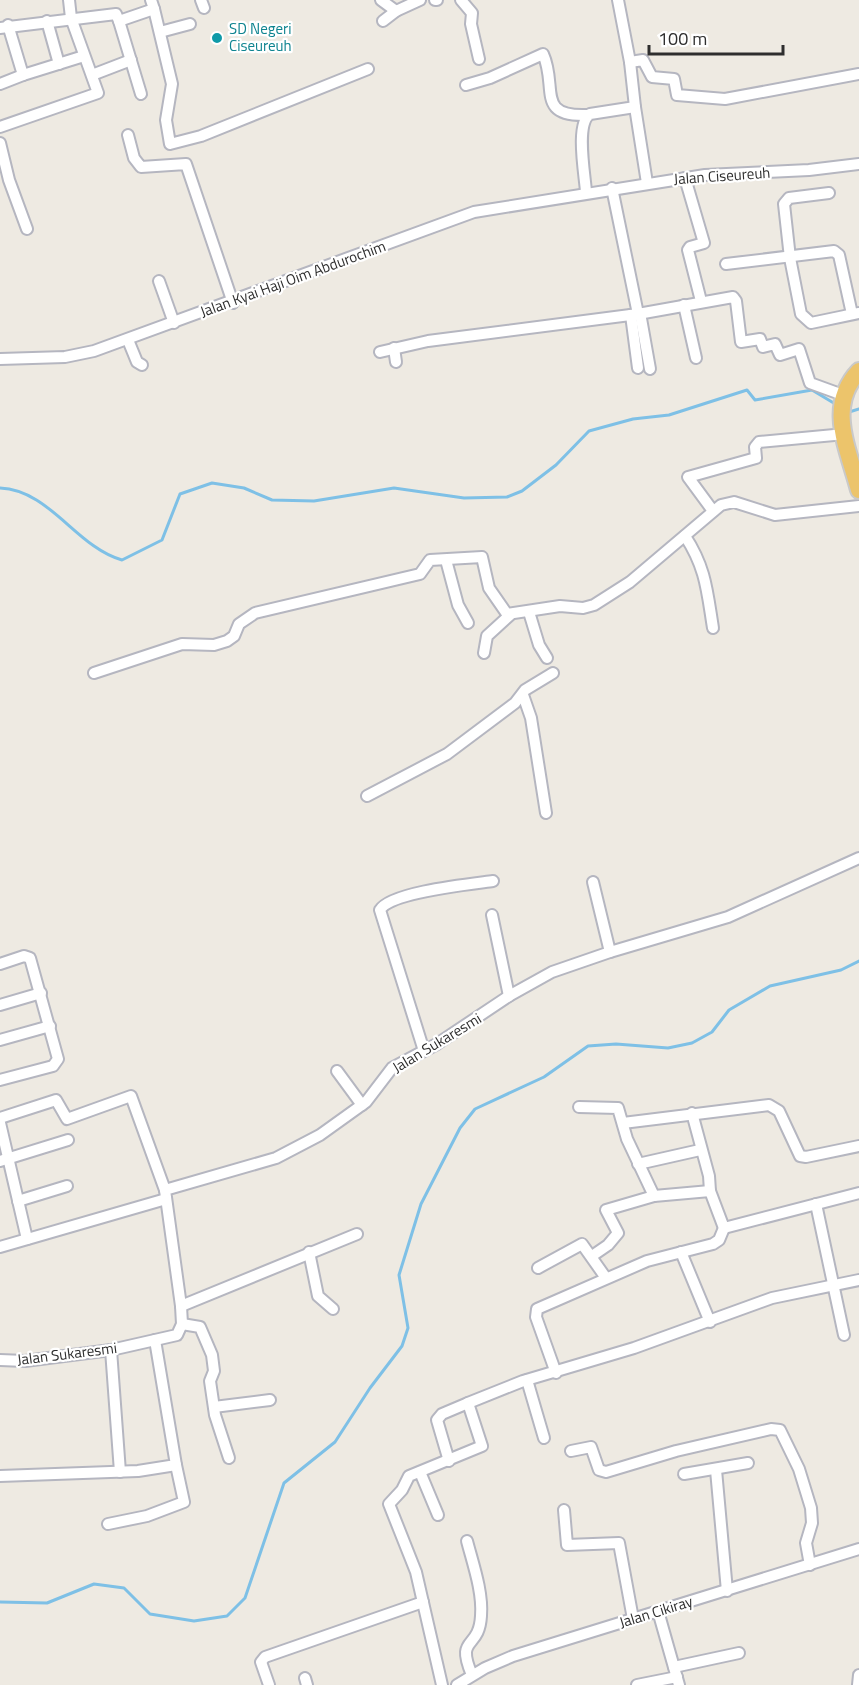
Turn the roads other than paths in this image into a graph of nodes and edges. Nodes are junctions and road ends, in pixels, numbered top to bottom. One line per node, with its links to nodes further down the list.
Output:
1 (69, 0): 8 (street)
2 (381, 0): 7 (street)
3 (420, 0): 7 (street)
4 (461, 0): 16 (street)
5 (618, 0): 18 (street)
6 (153, 5): 10 (street); 14 (street)
7 (396, 10): 11 (street)
8 (71, 18): 9 (street); 10 (street); 15 (street)
9 (47, 21): 13 (street); 19 (street)
10 (119, 21): 17 (street)
11 (382, 21)
12 (190, 24): 14 (street)
13 (4, 27): 22 (street)
14 (160, 32): 20 (street)
15 (84, 56): 19 (street); 23 (street)
16 (479, 58)
17 (130, 60): 23 (street); 26 (street)
18 (630, 62): 21 (street); 27 (street)
19 (59, 64): 22 (street)
20 (368, 69)
21 (859, 74)
22 (23, 75): 24 (street)
23 (92, 75): 29 (street)
24 (0, 84)
25 (466, 85): 28 (street)
26 (141, 94)
27 (635, 107): 28 (street); 35 (street)
28 (585, 119): 37 (street)
29 (0, 127)
30 (128, 135): 44 (street)
31 (0, 143): 34 (street)
32 (859, 164): 33 (street, Jalan Ciseureuh)
33 (685, 178): 35 (street, Jalan Ciseureuh); 43 (street)
34 (5, 182): 39 (street)
35 (647, 183): 36 (street, Jalan Ciseureuh)
36 (612, 188): 37 (street, Jalan Ciseureuh); 47 (street)
37 (586, 192): 44 (street, Jalan Kyai Haji Oim Abdurochim)
38 (829, 193): 40 (street)
39 (27, 229)
40 (790, 258): 41 (street); 46 (street); 46 (street)
41 (726, 264)
42 (159, 281): 48 (street)
43 (701, 301): 45 (street); 59 (street)
44 (233, 303): 48 (street, Jalan Kyai Haji Oim Abdurochim)
45 (684, 305): 47 (street); 52 (street)
46 (855, 313)
47 (636, 314): 50 (street); 56 (street); 57 (street)
48 (174, 323): 49 (street, Jalan Kyai Haji Oim Abdurochim)
49 (128, 340): 53 (street, Jalan Kyai Haji Oim Abdurochim); 55 (street)
50 (394, 348): 51 (street); 54 (street)
51 (380, 352)
52 (696, 358)
53 (0, 359)
54 (396, 362)
55 (142, 364)
56 (638, 368)
57 (650, 369)
58 (859, 371): 59 (highway)
59 (842, 413): 60 (highway); 62 (street)
60 (859, 488)
61 (859, 507): 62 (street)
62 (713, 511): 63 (street)
63 (685, 536): 65 (street); 68 (street)
64 (446, 560): 66 (street); 67 (street); 71 (street)
65 (529, 612): 66 (street); 70 (street)
66 (510, 615): 69 (street)
67 (468, 623)
68 (713, 628)
69 (484, 652)
70 (547, 658)
71 (94, 673)
72 (553, 673): 73 (street)
73 (523, 695): 74 (street); 75 (street)
74 (367, 796)
75 (546, 813)
76 (859, 858): 80 (street, Jalan Sukaresmi)
77 (493, 881): 87 (street)
78 (593, 882): 80 (street)
79 (492, 915): 83 (street)
80 (610, 952): 83 (street, Jalan Sukaresmi)
81 (0, 964): 82 (street)
82 (41, 993): 84 (street); 85 (street)
83 (509, 996): 87 (street, Jalan Sukaresmi)
84 (0, 1005)
85 (50, 1026): 86 (street); 89 (street)
86 (0, 1040)
87 (424, 1051): 90 (street, Jalan Sukaresmi)
88 (337, 1071): 90 (street)
89 (0, 1080)
90 (362, 1105): 104 (street, Jalan Sukaresmi)
91 (579, 1107): 95 (street)
92 (692, 1113): 95 (street); 97 (street); 98 (street)
93 (0, 1118): 104 (street)
94 (0, 1123): 99 (street)
95 (623, 1123): 100 (street)
96 (68, 1140): 99 (street)
97 (859, 1146)
98 (700, 1150): 100 (street); 102 (street)
99 (4, 1160): 106 (street)
100 (638, 1164): 105 (street)
101 (67, 1186): 106 (street)
102 (710, 1191): 105 (street); 108 (street)
103 (859, 1193): 107 (street)
104 (165, 1194): 110 (street, Jalan Sukaresmi); 119 (street)
105 (654, 1196): 114 (street)
106 (18, 1201): 110 (street)
107 (816, 1204): 108 (street); 118 (street)
108 (724, 1228): 113 (street)
109 (357, 1234): 112 (street)
110 (27, 1239): 111 (street, Jalan Sukaresmi)
111 (0, 1247)
112 (309, 1252): 119 (street); 120 (street)
113 (681, 1252): 116 (street); 121 (street)
114 (592, 1256): 115 (street); 116 (street)
115 (538, 1269)
116 (606, 1278): 127 (street)
117 (859, 1280): 118 (street)
118 (832, 1286): 121 (street); 123 (street)
119 (181, 1306): 122 (street)
120 (333, 1309)
121 (710, 1322): 127 (street)
122 (182, 1323): 124 (street, Jalan Sukaresmi); 131 (street)
123 (844, 1335)
124 (155, 1340): 125 (street, Jalan Sukaresmi); 137 (street)
125 (111, 1350): 126 (street, Jalan Sukaresmi); 139 (street)
126 (0, 1360)
127 (556, 1373): 128 (street)
128 (528, 1380): 130 (street); 132 (street)
129 (270, 1400): 131 (street)
130 (468, 1403): 135 (street); 135 (street)
131 (214, 1407): 134 (street)
132 (544, 1438)
133 (571, 1451): 148 (street)
134 (229, 1458)
135 (450, 1461): 140 (street)
136 (748, 1463): 138 (street)
137 (176, 1465): 139 (street); 145 (street)
138 (716, 1470): 141 (street); 149 (street)
139 (120, 1472): 142 (street)
140 (420, 1472): 144 (street); 150 (street)
141 (684, 1474)
142 (0, 1476)
143 (564, 1510): 152 (street)
144 (438, 1515)
145 (108, 1524)
146 (467, 1541): 154 (street)
147 (859, 1549): 148 (street, Jalan Cikiray)
148 (810, 1565): 149 (street, Jalan Cikiray)
149 (727, 1591): 151 (street, Jalan Cikiray)
150 (423, 1602): 157 (street); 158 (street)
151 (658, 1611): 152 (street, Jalan Cikiray); 156 (street)
152 (633, 1619): 154 (street, Jalan Cikiray)
153 (739, 1653): 156 (street)
154 (472, 1675): 159 (street, Jalan Cikiray)
155 (859, 1675): 161 (street)
156 (677, 1676): 160 (street)
157 (269, 1685)
158 (442, 1685)
159 (457, 1685)
160 (637, 1685)
161 (858, 1685)

